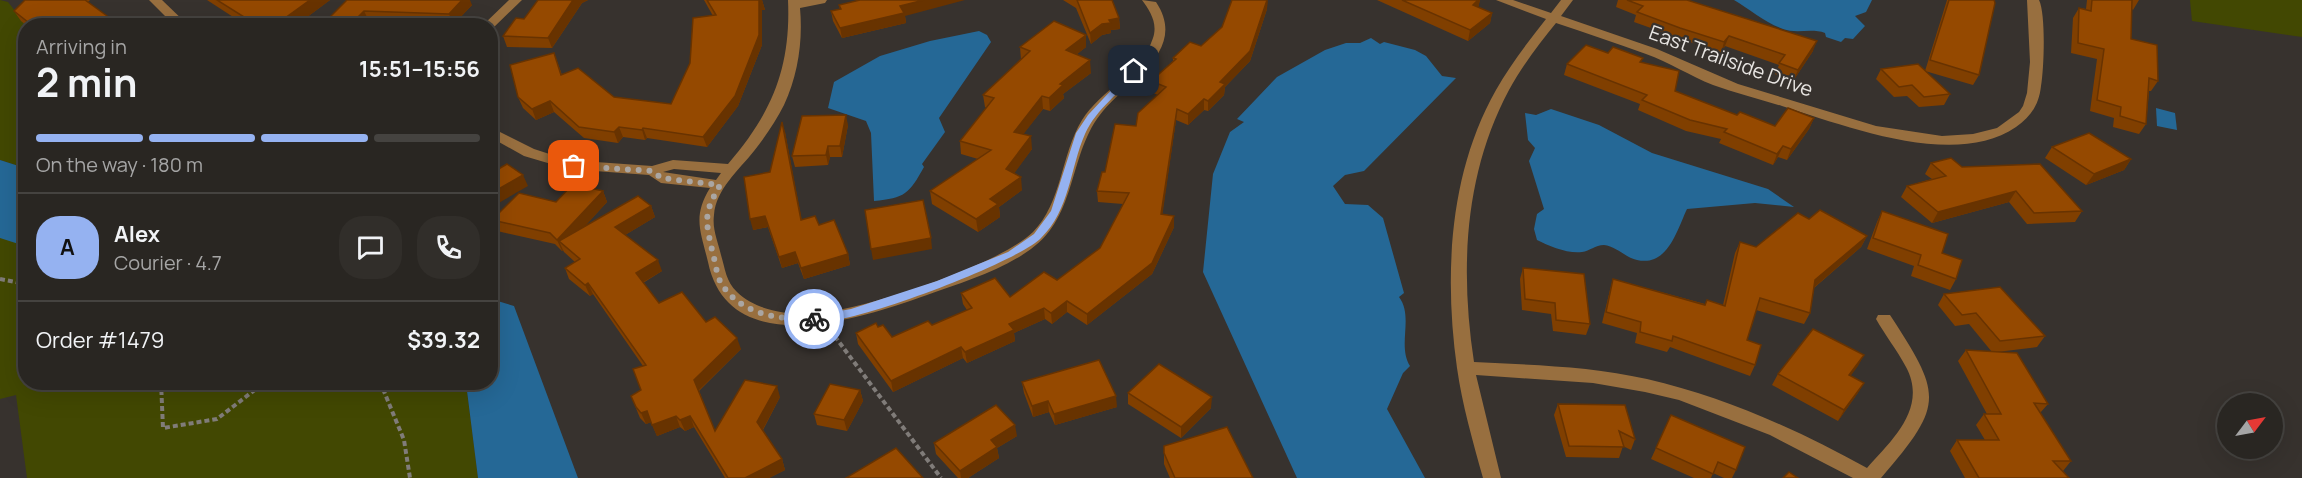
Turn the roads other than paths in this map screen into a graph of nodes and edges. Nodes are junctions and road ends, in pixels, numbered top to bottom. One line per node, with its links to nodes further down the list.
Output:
1 (155, 0): 9 (street)
2 (516, 0): 10 (street)
3 (821, 0): 8 (street)
4 (1148, 0): 15 (street)
5 (1502, 0): 11 (street, East Trailside Drive)
6 (1567, 0): 11 (street)
7 (2033, 0): 11 (street, East Trailside Drive)
8 (795, 2): 13 (street)
9 (174, 18)
10 (497, 18)
11 (1553, 18): 17 (street)
12 (498, 136): 14 (street)
13 (733, 169): 14 (street); 15 (street)
14 (653, 171): 15 (street)
15 (720, 185)
16 (1884, 319): 19 (street)
17 (1465, 368): 18 (street); 19 (street)
18 (1492, 478)
19 (1869, 478)

